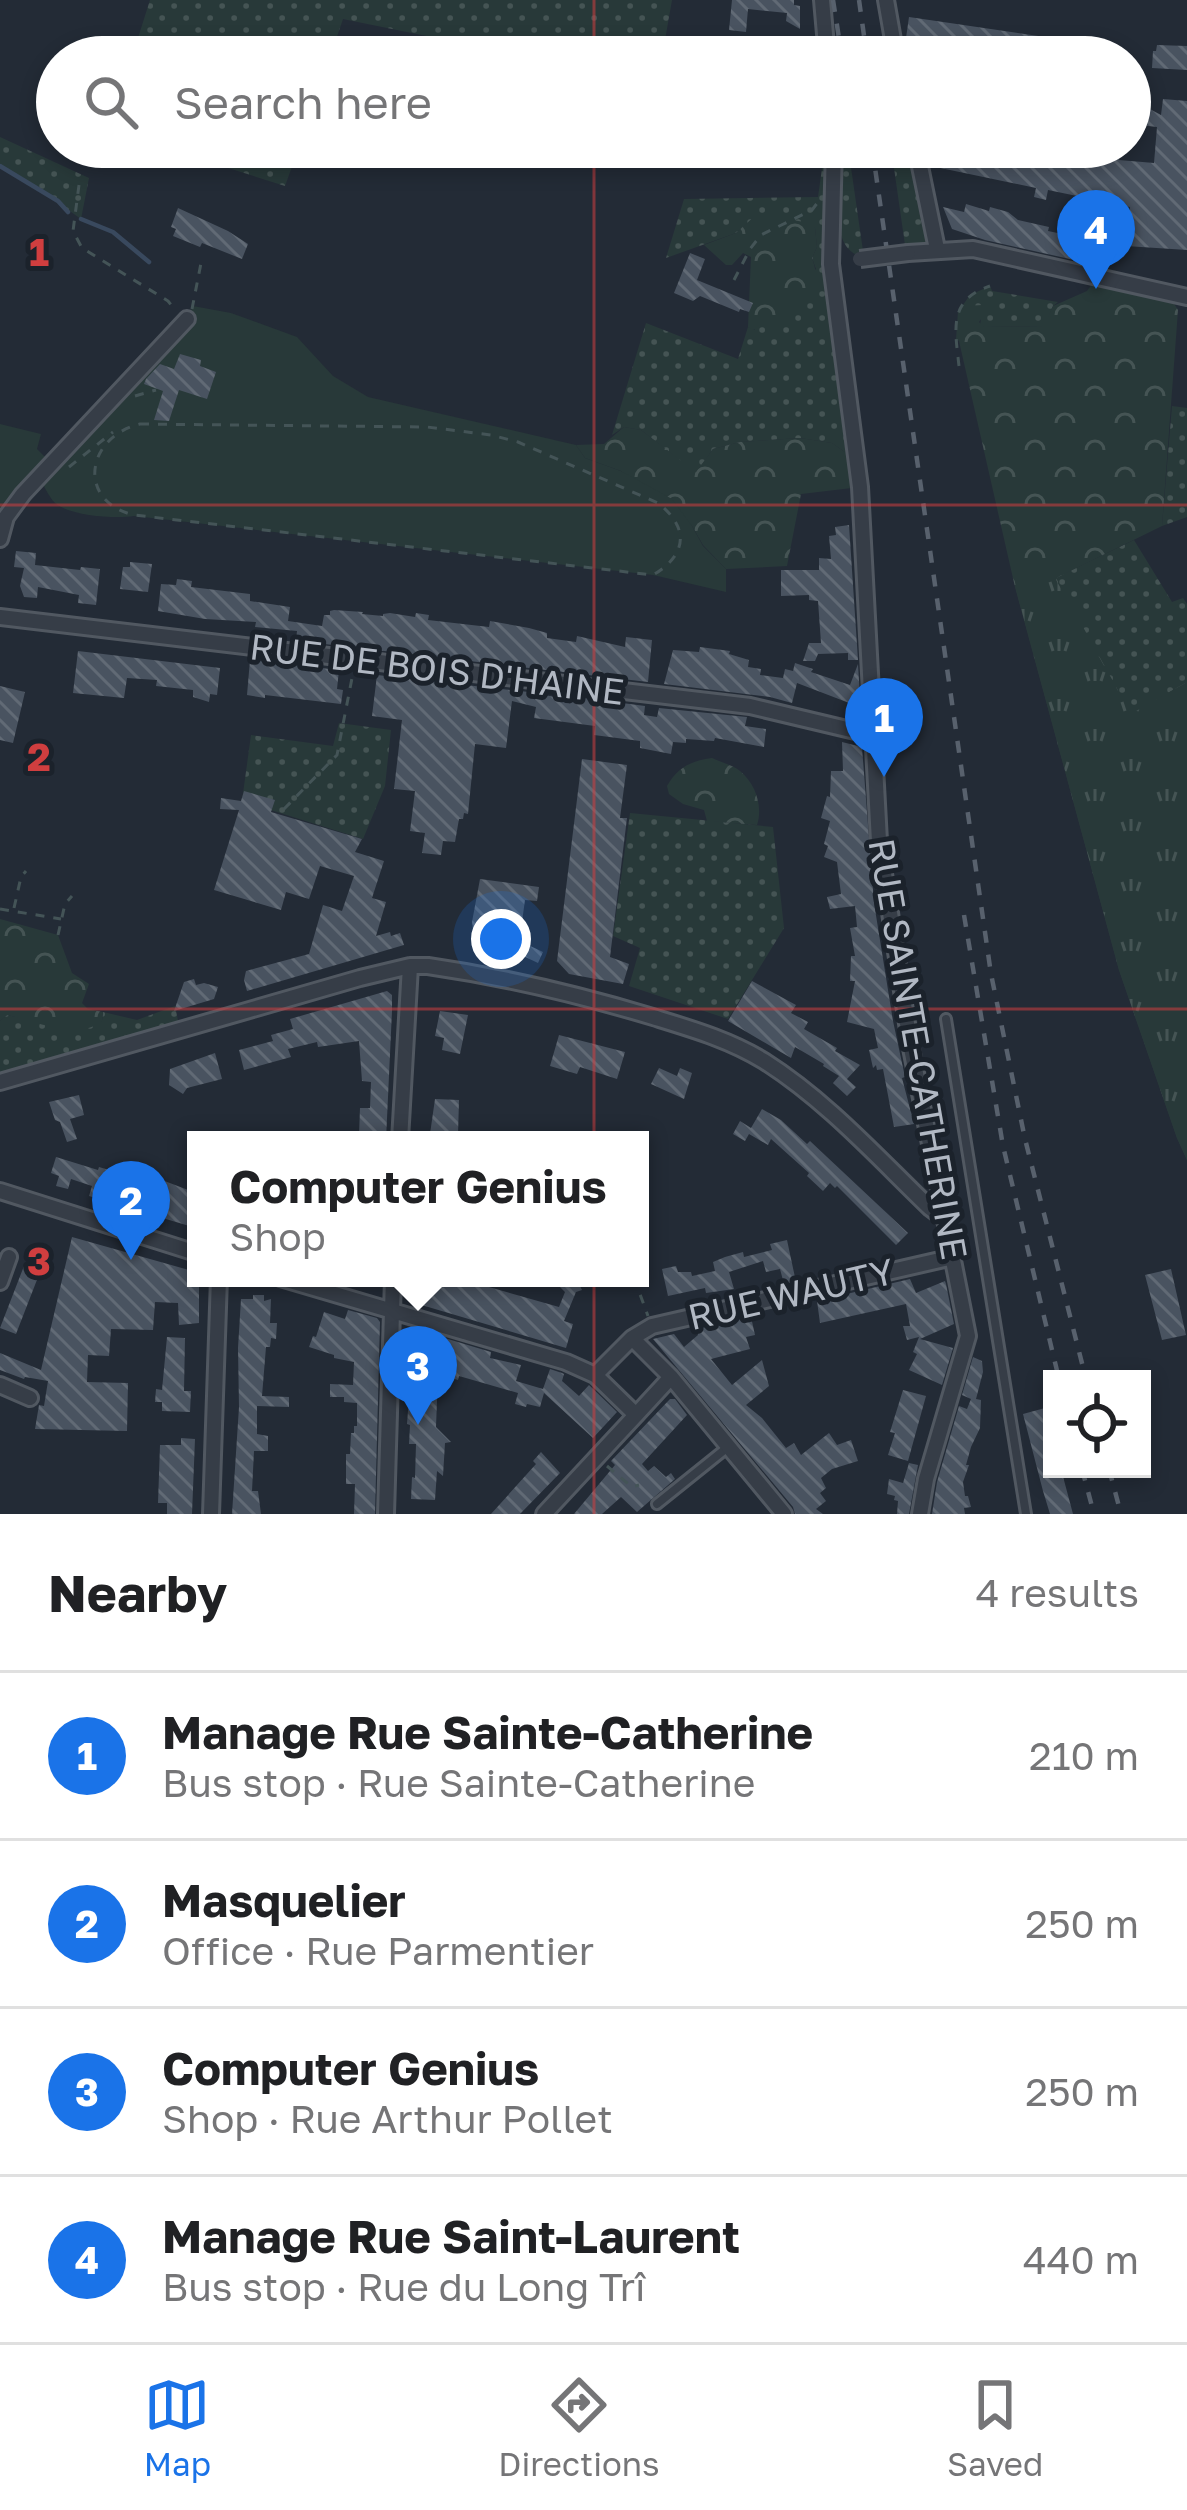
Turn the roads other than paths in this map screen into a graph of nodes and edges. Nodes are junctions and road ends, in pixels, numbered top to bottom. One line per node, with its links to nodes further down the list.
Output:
1 (822, 0): 3 (street)
2 (886, 0): 4 (street)
3 (825, 36)
4 (892, 36)
5 (833, 168): 8 (street, RUE SAINTE-CATHERINE)
6 (920, 168): 7 (street)
7 (937, 249): 8 (street, bridge); 9 (street)
8 (831, 264): 13 (street, RUE SAINTE-CATHERINE)
9 (1187, 297)
10 (187, 319): 11 (street)
11 (0, 539)
12 (0, 617): 13 (street, RUE DE BOIS D'HAINE)
13 (872, 735): 19 (street, RUE SAINTE-CATHERINE)
14 (410, 966): 16 (street); 17 (street); 19 (street)
15 (946, 1019): 41 (lane)
16 (0, 1082)
17 (401, 1131)
18 (0, 1191): 20 (street)
19 (946, 1220): 22 (street, RUE SAINTE-CATHERINE)
20 (187, 1250)
21 (9, 1257): 23 (street)
22 (953, 1257): 28 (street, RUE WAUTY); 40 (street, RUE SAINTE-CATHERINE)
23 (0, 1282)
24 (219, 1287): 36 (street)
25 (311, 1287): 27 (street)
26 (392, 1287): 27 (street)
27 (391, 1310): 29 (street); 37 (street)
28 (632, 1338): 29 (street, RUE WAUTY); 30 (street)
29 (595, 1375): 33 (street)
30 (670, 1377): 33 (street); 34 (street)
31 (0, 1385): 32 (street)
32 (30, 1397)
33 (636, 1414): 38 (street)
34 (729, 1446): 35 (lane); 39 (street)
35 (657, 1504)
36 (211, 1514)
37 (386, 1514)
38 (544, 1514)
39 (784, 1514)
40 (920, 1514)
41 (1026, 1514)

